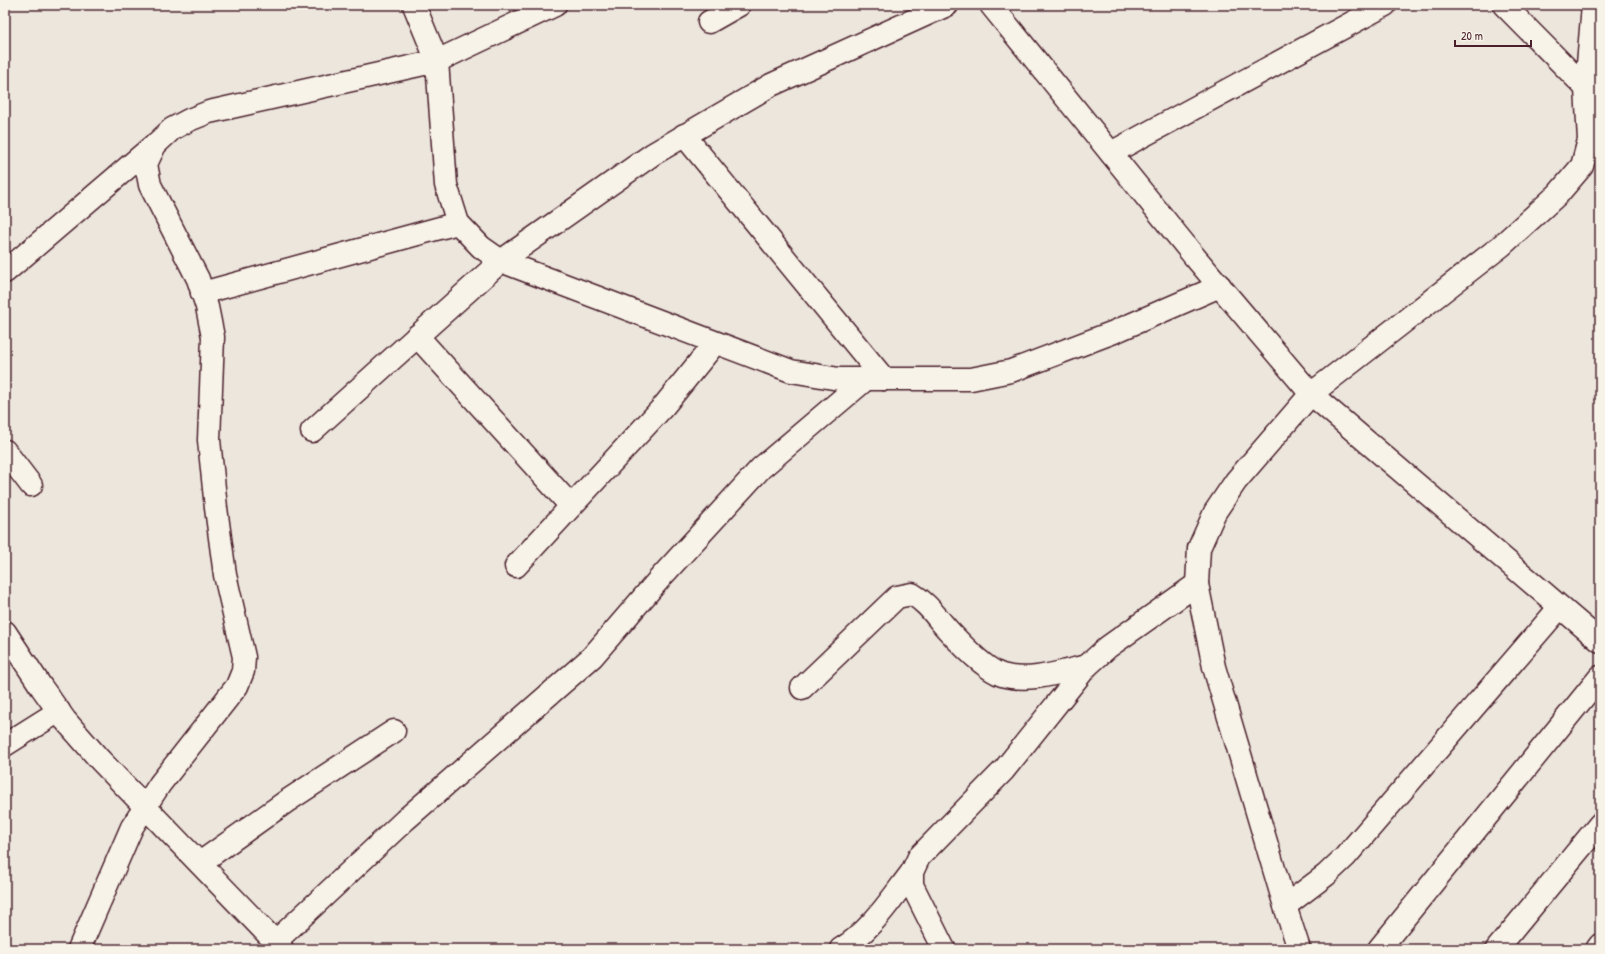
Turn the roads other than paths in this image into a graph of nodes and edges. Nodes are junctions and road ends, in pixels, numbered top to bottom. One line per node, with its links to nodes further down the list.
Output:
1 (414, 5): 10 (street)
2 (555, 5): 10 (street)
3 (739, 5): 9 (street)
4 (947, 5): 12 (street)
5 (991, 5): 14 (street)
6 (1385, 5): 14 (street)
7 (1504, 5): 11 (street)
8 (1595, 8): 11 (street)
9 (709, 22)
10 (437, 61): 13 (street); 15 (street)
11 (1593, 88): 23 (street)
12 (684, 135): 16 (street); 22 (street)
13 (155, 144): 17 (street); 19 (street)
14 (1111, 153): 18 (street)
15 (458, 223): 16 (street); 19 (street)
16 (502, 261): 20 (street); 21 (street)
17 (5, 272)
18 (1220, 286): 22 (street); 23 (street)
19 (202, 293): 39 (street)
20 (417, 336): 24 (street); 27 (street)
21 (716, 343): 22 (street); 27 (street)
22 (875, 380): 44 (street)
23 (1311, 394): 29 (street); 30 (street)
24 (312, 431)
25 (5, 452): 26 (street)
26 (31, 485)
27 (571, 506): 28 (street)
28 (516, 566)
29 (1198, 584): 33 (street); 43 (street)
30 (1560, 607): 32 (street); 43 (street)
31 (5, 632): 36 (street)
32 (1600, 642)
33 (1087, 666): 35 (street); 42 (street)
34 (1600, 677): 50 (street)
35 (802, 688)
36 (59, 711): 38 (street); 39 (street)
37 (394, 731): 41 (street)
38 (5, 745)
39 (146, 806): 41 (street); 46 (street)
40 (1600, 824): 51 (street)
41 (200, 863): 44 (street)
42 (912, 872): 47 (street); 48 (street)
43 (1285, 906): 49 (street)
44 (279, 945)
45 (1600, 945): 52 (street)
46 (79, 949)
47 (841, 949)
48 (944, 949)
49 (1299, 949)
50 (1379, 949)
51 (1497, 949)
52 (1597, 949)

